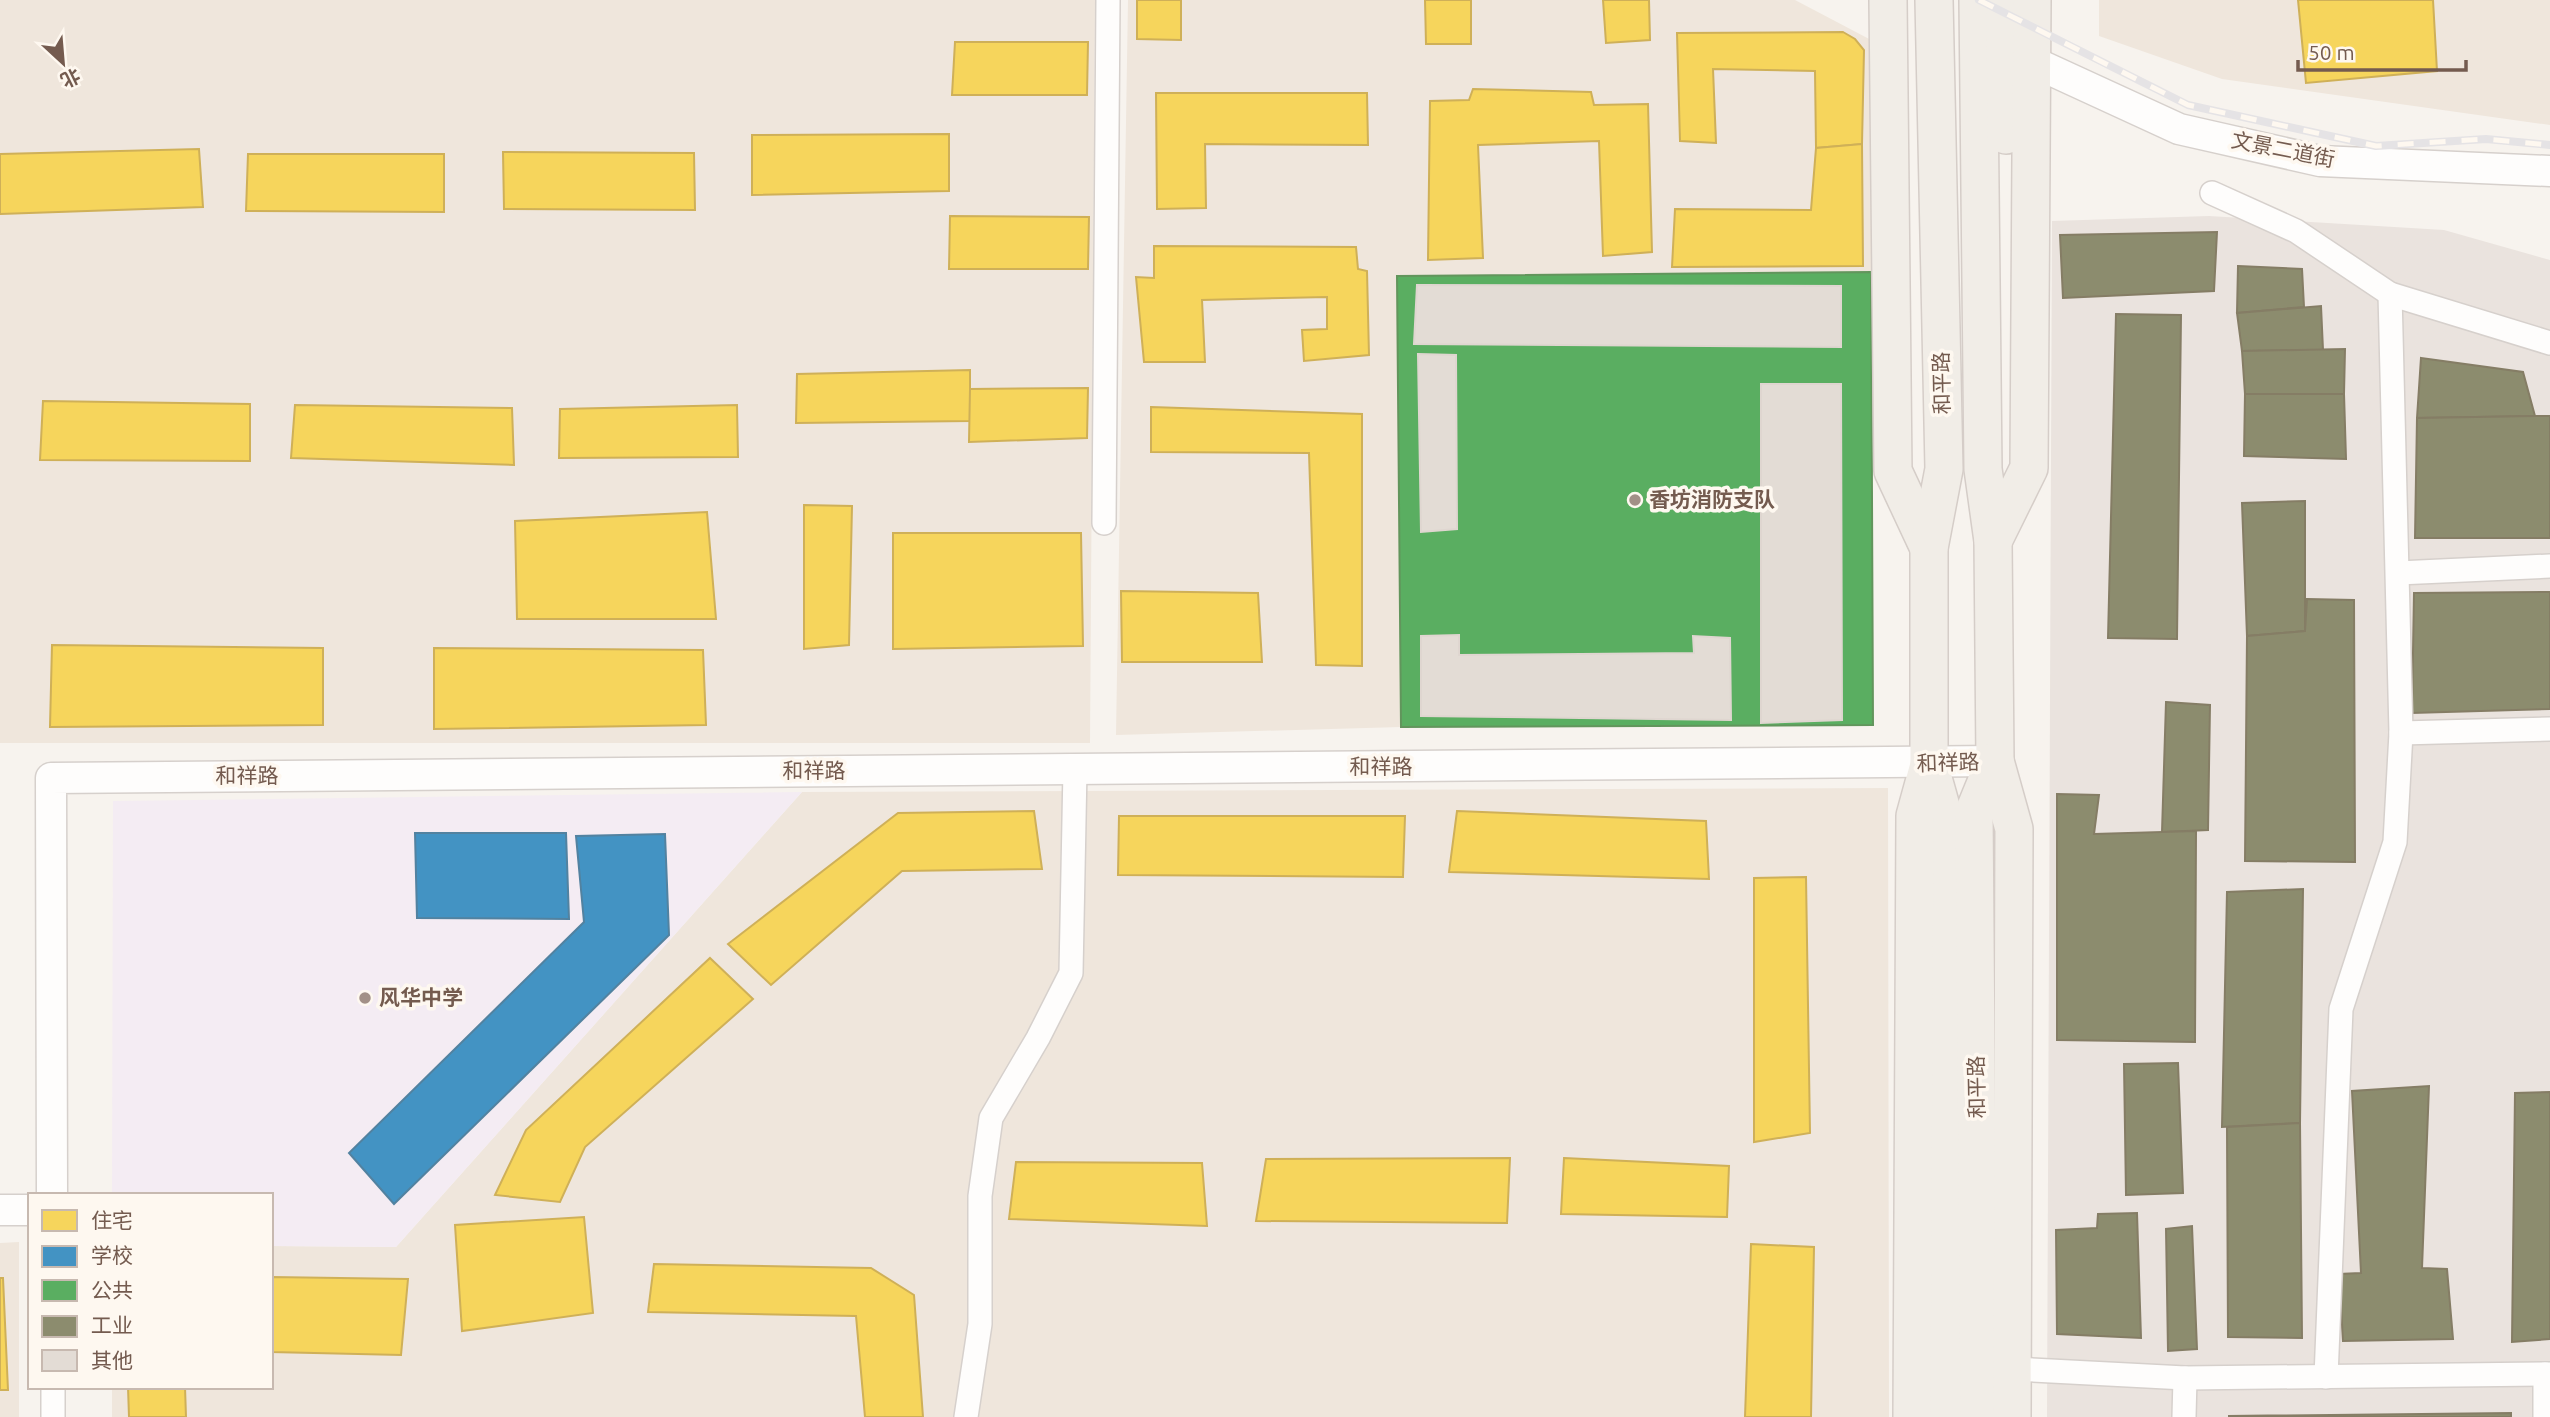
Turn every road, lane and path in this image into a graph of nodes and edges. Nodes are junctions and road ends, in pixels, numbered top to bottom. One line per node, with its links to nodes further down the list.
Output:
1 (1108, 0): 13 (street)
2 (1888, 0): 15 (main road)
3 (1914, 0): 15 (main road)
4 (1934, 0): 15 (main road, 和平路)
5 (1978, 0): 14 (main road, 和平路)
6 (2005, 0): 14 (main road)
7 (2032, 0): 8 (main road)
8 (2031, 61): 9 (street, 文景二道街); 14 (main road)
9 (2550, 171)
10 (2212, 193): 11 (street)
11 (2390, 295): 12 (street); 17 (street)
12 (2550, 343)
13 (1104, 523)
14 (1993, 541): 20 (main road, 和平路)
15 (1928, 548): 21 (main road, 和平路)
16 (2550, 566): 17 (street)
17 (2398, 573): 19 (street)
18 (2550, 729): 19 (street)
19 (2401, 733): 28 (street)
20 (1995, 761): 21 (street, 和祥路); 26 (main road, 和平路); 35 (main road, 和平路)
21 (1929, 764): 22 (street, 和祥路); 33 (main road, 和平路); 34 (main road, 和平路)
22 (1075, 769): 23 (street, 和祥路); 32 (street)
23 (52, 1193)
24 (0, 1210): 25 (street)
25 (28, 1210)
26 (2013, 1369): 29 (street); 36 (main road, 和平路)
27 (2547, 1374): 28 (street); 38 (street)
28 (2326, 1377): 29 (street)
29 (2185, 1378): 37 (street)
30 (53, 1389): 31 (street)
31 (53, 1417)
32 (966, 1417)
33 (1912, 1417)
34 (1943, 1417)
35 (1979, 1417)
36 (2012, 1417)
37 (2184, 1417)
38 (2545, 1417)

